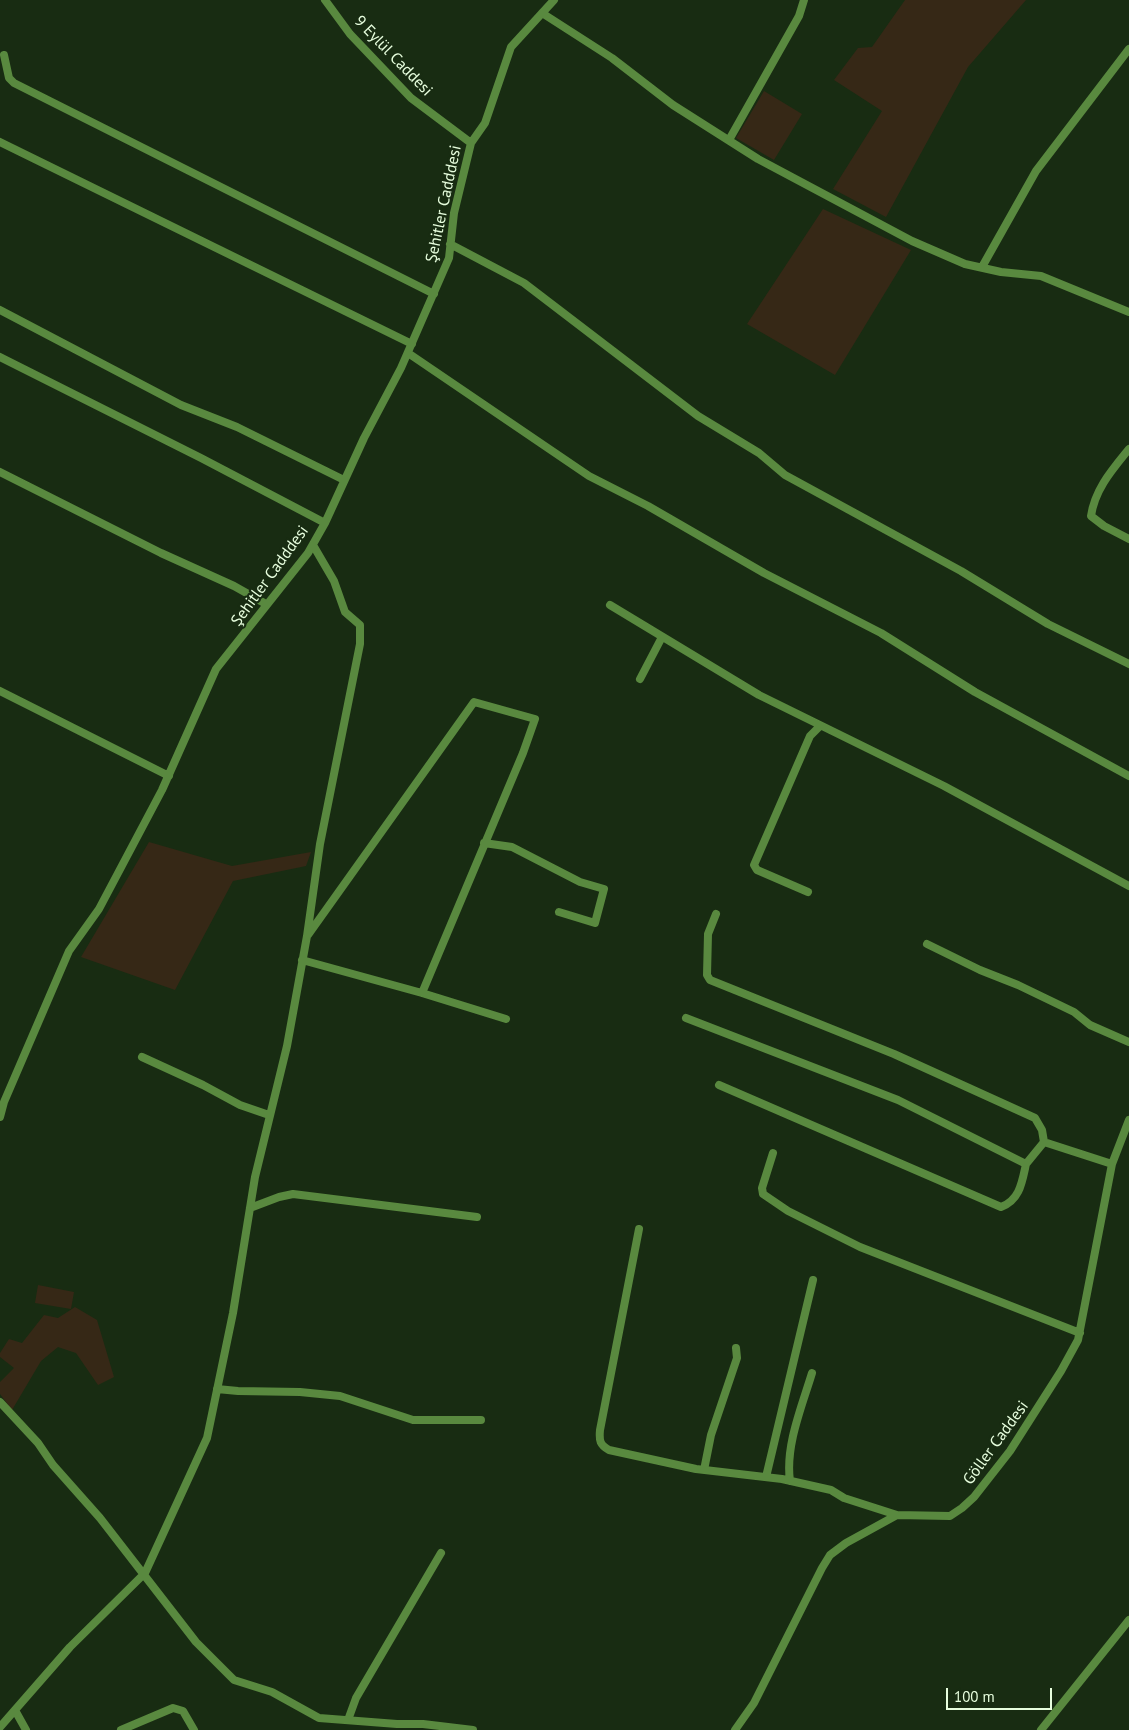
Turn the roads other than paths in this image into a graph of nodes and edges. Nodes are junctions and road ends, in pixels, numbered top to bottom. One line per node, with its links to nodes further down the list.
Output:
1 (325, 0): 9 (street, 9 Eylül Caddesi)
2 (554, 0): 4 (street, Şehitler Cadddesi)
3 (804, 0): 7 (street)
4 (542, 13): 7 (street); 9 (street, Şehitler Cadddesi)
5 (1129, 49): 11 (street)
6 (4, 55): 12 (street)
7 (729, 140): 11 (street)
8 (0, 142): 15 (street)
9 (471, 143): 10 (street, Şehitler Cadddesi)
10 (450, 244): 12 (street, Şehitler Cadddesi); 27 (street)
11 (982, 267): 14 (street)
12 (434, 294): 15 (street, Şehitler Cadddesi)
13 (0, 310): 20 (street)
14 (1129, 312)
15 (412, 344): 16 (street, Şehitler Cadddesi)
16 (408, 353): 20 (street, Şehitler Cadddesi); 32 (street)
17 (0, 357): 21 (street)
18 (1129, 449): 22 (street)
19 (0, 472): 24 (street)
20 (344, 480): 21 (street, Şehitler Cadddesi)
21 (325, 522): 23 (street, Şehitler Cadddesi)
22 (1129, 539)
23 (313, 545): 24 (street, Şehitler Cadddesi); 38 (street)
24 (266, 604): 31 (street, Şehitler Cadddesi)
25 (610, 606): 26 (street)
26 (662, 637): 28 (street); 30 (street)
27 (1129, 664)
28 (640, 679)
29 (0, 691): 31 (street)
30 (820, 726): 34 (street); 35 (street)
31 (169, 776): 48 (street, Şehitler Cadddesi)
32 (1129, 776)
33 (484, 844): 36 (street); 38 (street); 41 (street)
34 (1129, 886)
35 (808, 892)
36 (559, 912)
37 (716, 914): 50 (street)
38 (307, 936): 40 (street)
39 (926, 944): 44 (street)
40 (302, 960): 41 (street); 47 (street)
41 (422, 992): 43 (street)
42 (686, 1018): 52 (street)
43 (506, 1019)
44 (1129, 1042)
45 (142, 1057): 47 (street)
46 (719, 1085): 52 (street)
47 (268, 1115): 54 (street)
48 (0, 1117)
49 (1129, 1120): 53 (street, Göller Caddesi)
50 (1044, 1142): 52 (street); 53 (street)
51 (773, 1153): 58 (street)
52 (1026, 1164)
53 (1112, 1164): 58 (street, Göller Caddesi)
54 (250, 1208): 55 (street); 61 (street)
55 (477, 1217)
56 (639, 1229): 64 (street)
57 (812, 1280): 65 (street)
58 (1080, 1333): 67 (street, Göller Caddesi)
59 (736, 1348): 64 (street)
60 (812, 1373): 66 (street)
61 (217, 1388): 63 (street); 69 (street)
62 (0, 1402): 69 (street)
63 (481, 1420)
64 (704, 1470): 65 (street)
65 (766, 1477): 66 (street)
66 (790, 1481): 67 (street)
67 (896, 1515): 78 (street)
68 (442, 1553): 72 (street)
69 (145, 1573): 71 (street); 72 (street)
70 (1129, 1620): 79 (street)
71 (16, 1712): 73 (street); 74 (street)
72 (348, 1720): 77 (street)
73 (0, 1727)
74 (26, 1730)
75 (121, 1730): 76 (street)
76 (194, 1730)
77 (473, 1730)
78 (735, 1730)
79 (1041, 1730)

